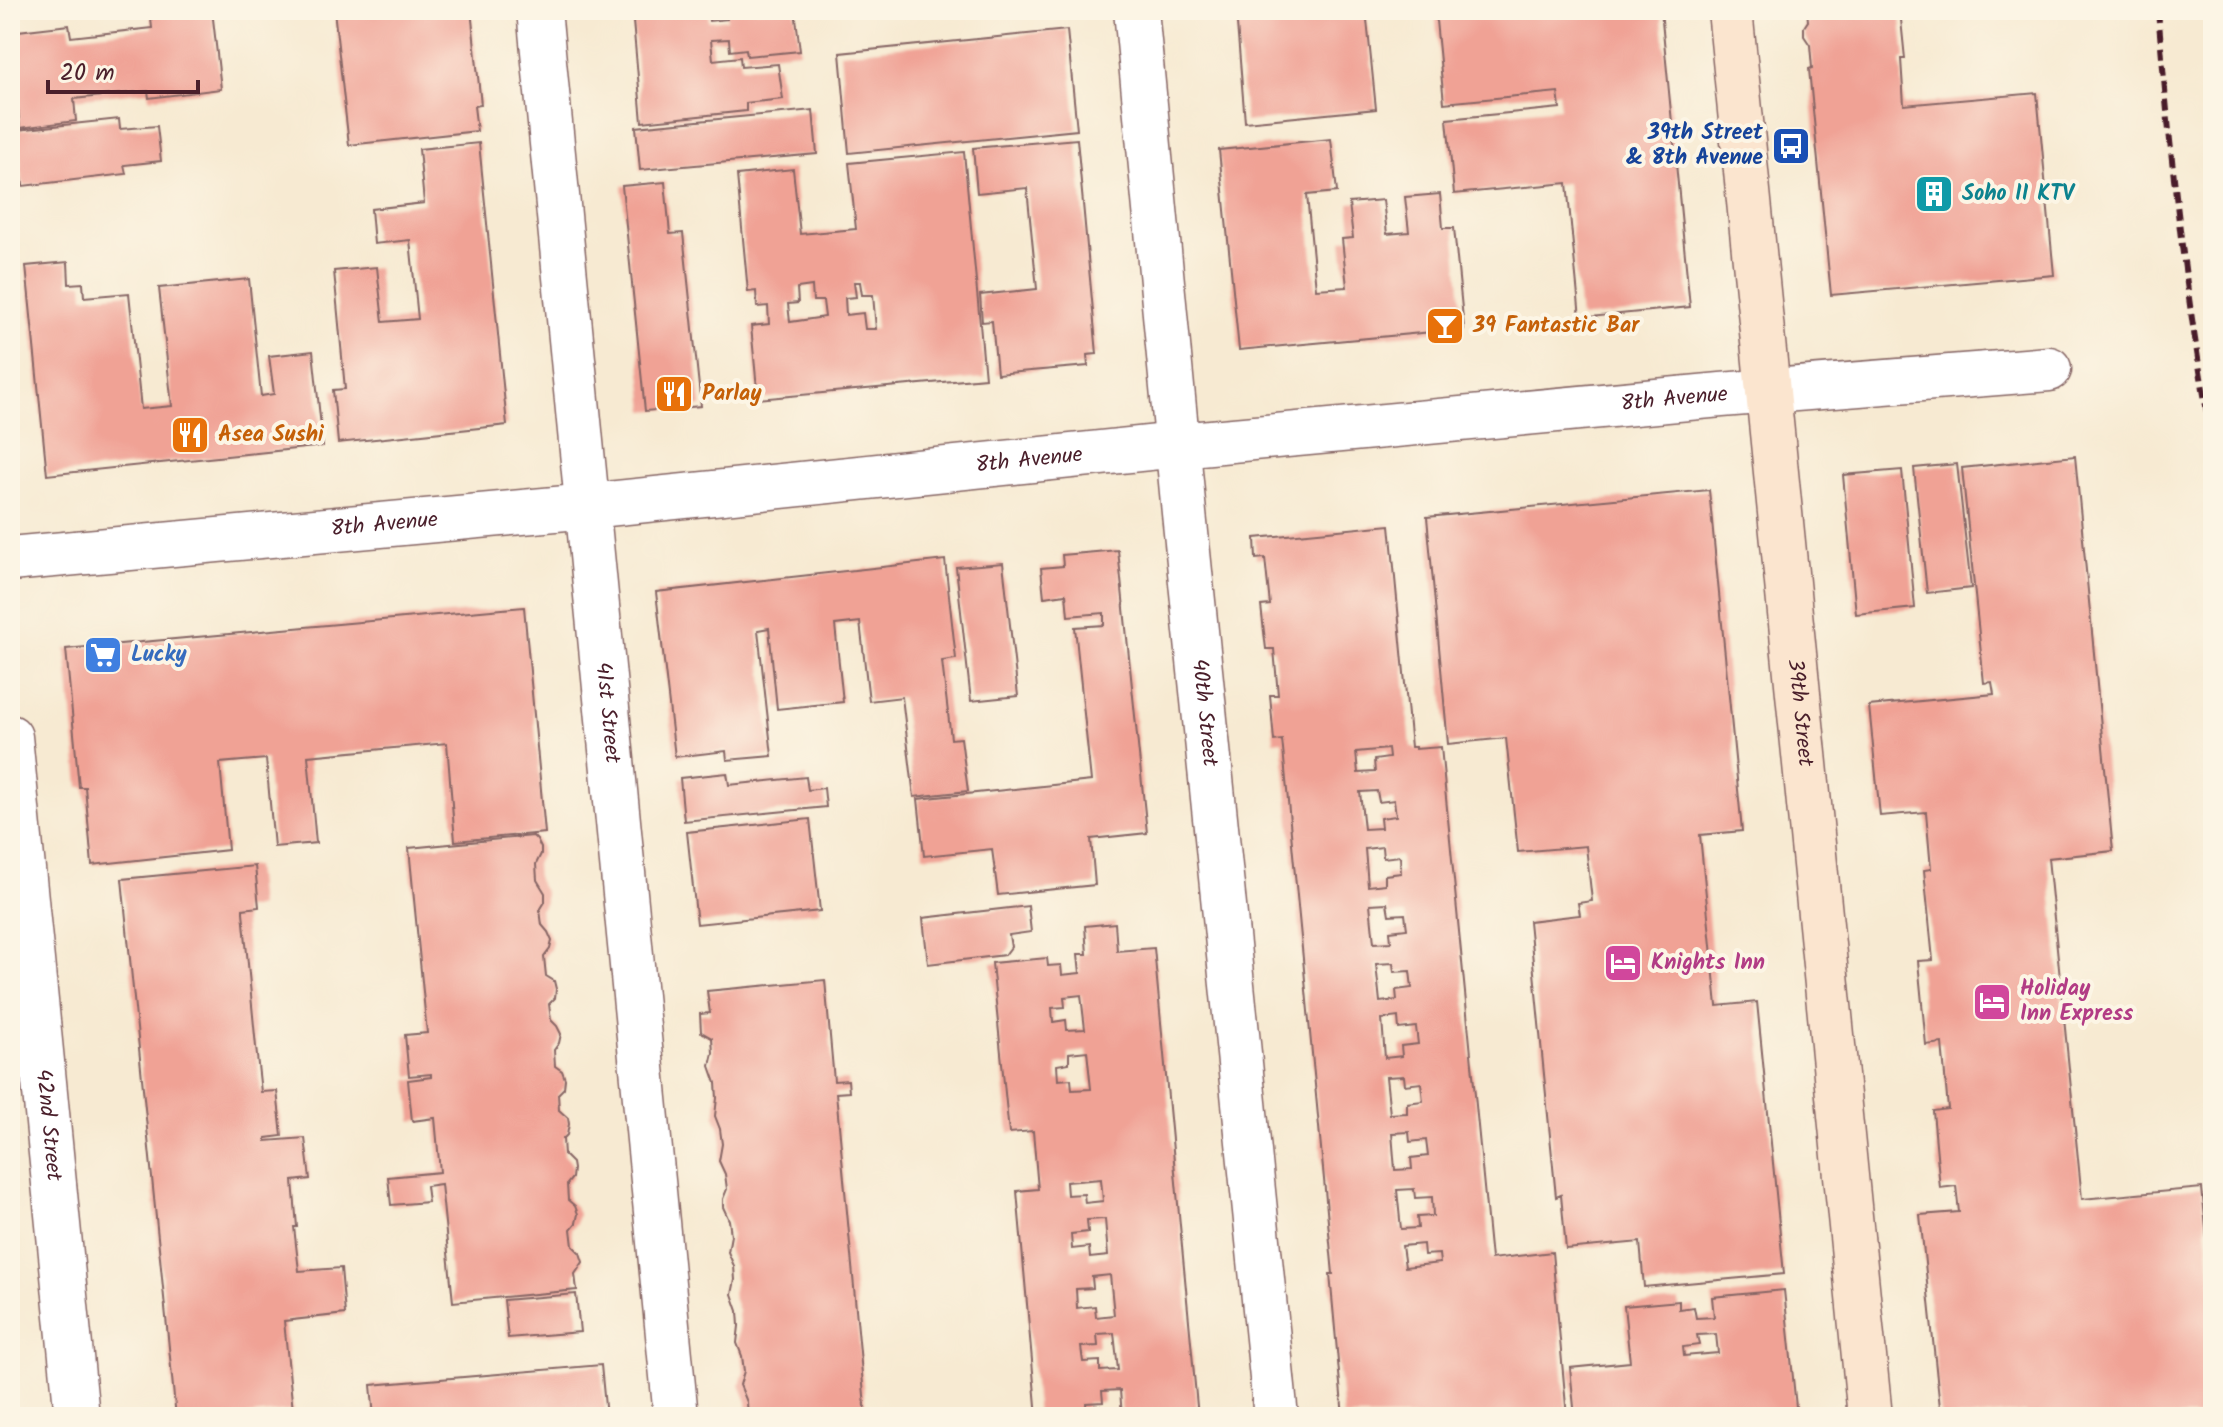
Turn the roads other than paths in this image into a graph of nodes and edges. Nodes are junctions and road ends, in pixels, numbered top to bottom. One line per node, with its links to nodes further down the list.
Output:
1 (539, 10): 7 (street, 41st Street)
2 (1136, 10): 6 (street, 40th Street)
3 (1730, 10): 5 (main road, 39th Street)
4 (2049, 369): 5 (street, 8th Avenue)
5 (1767, 391): 6 (street, 8th Avenue); 13 (main road, 39th Street)
6 (1178, 445): 7 (street, 8th Avenue); 12 (street, 40th Street)
7 (588, 506): 8 (street, 8th Avenue); 11 (street, 41st Street)
8 (10, 559)
9 (10, 737): 10 (street, 42nd Street)
10 (77, 1417)
11 (676, 1417)
12 (1276, 1417)
13 (1870, 1417)

